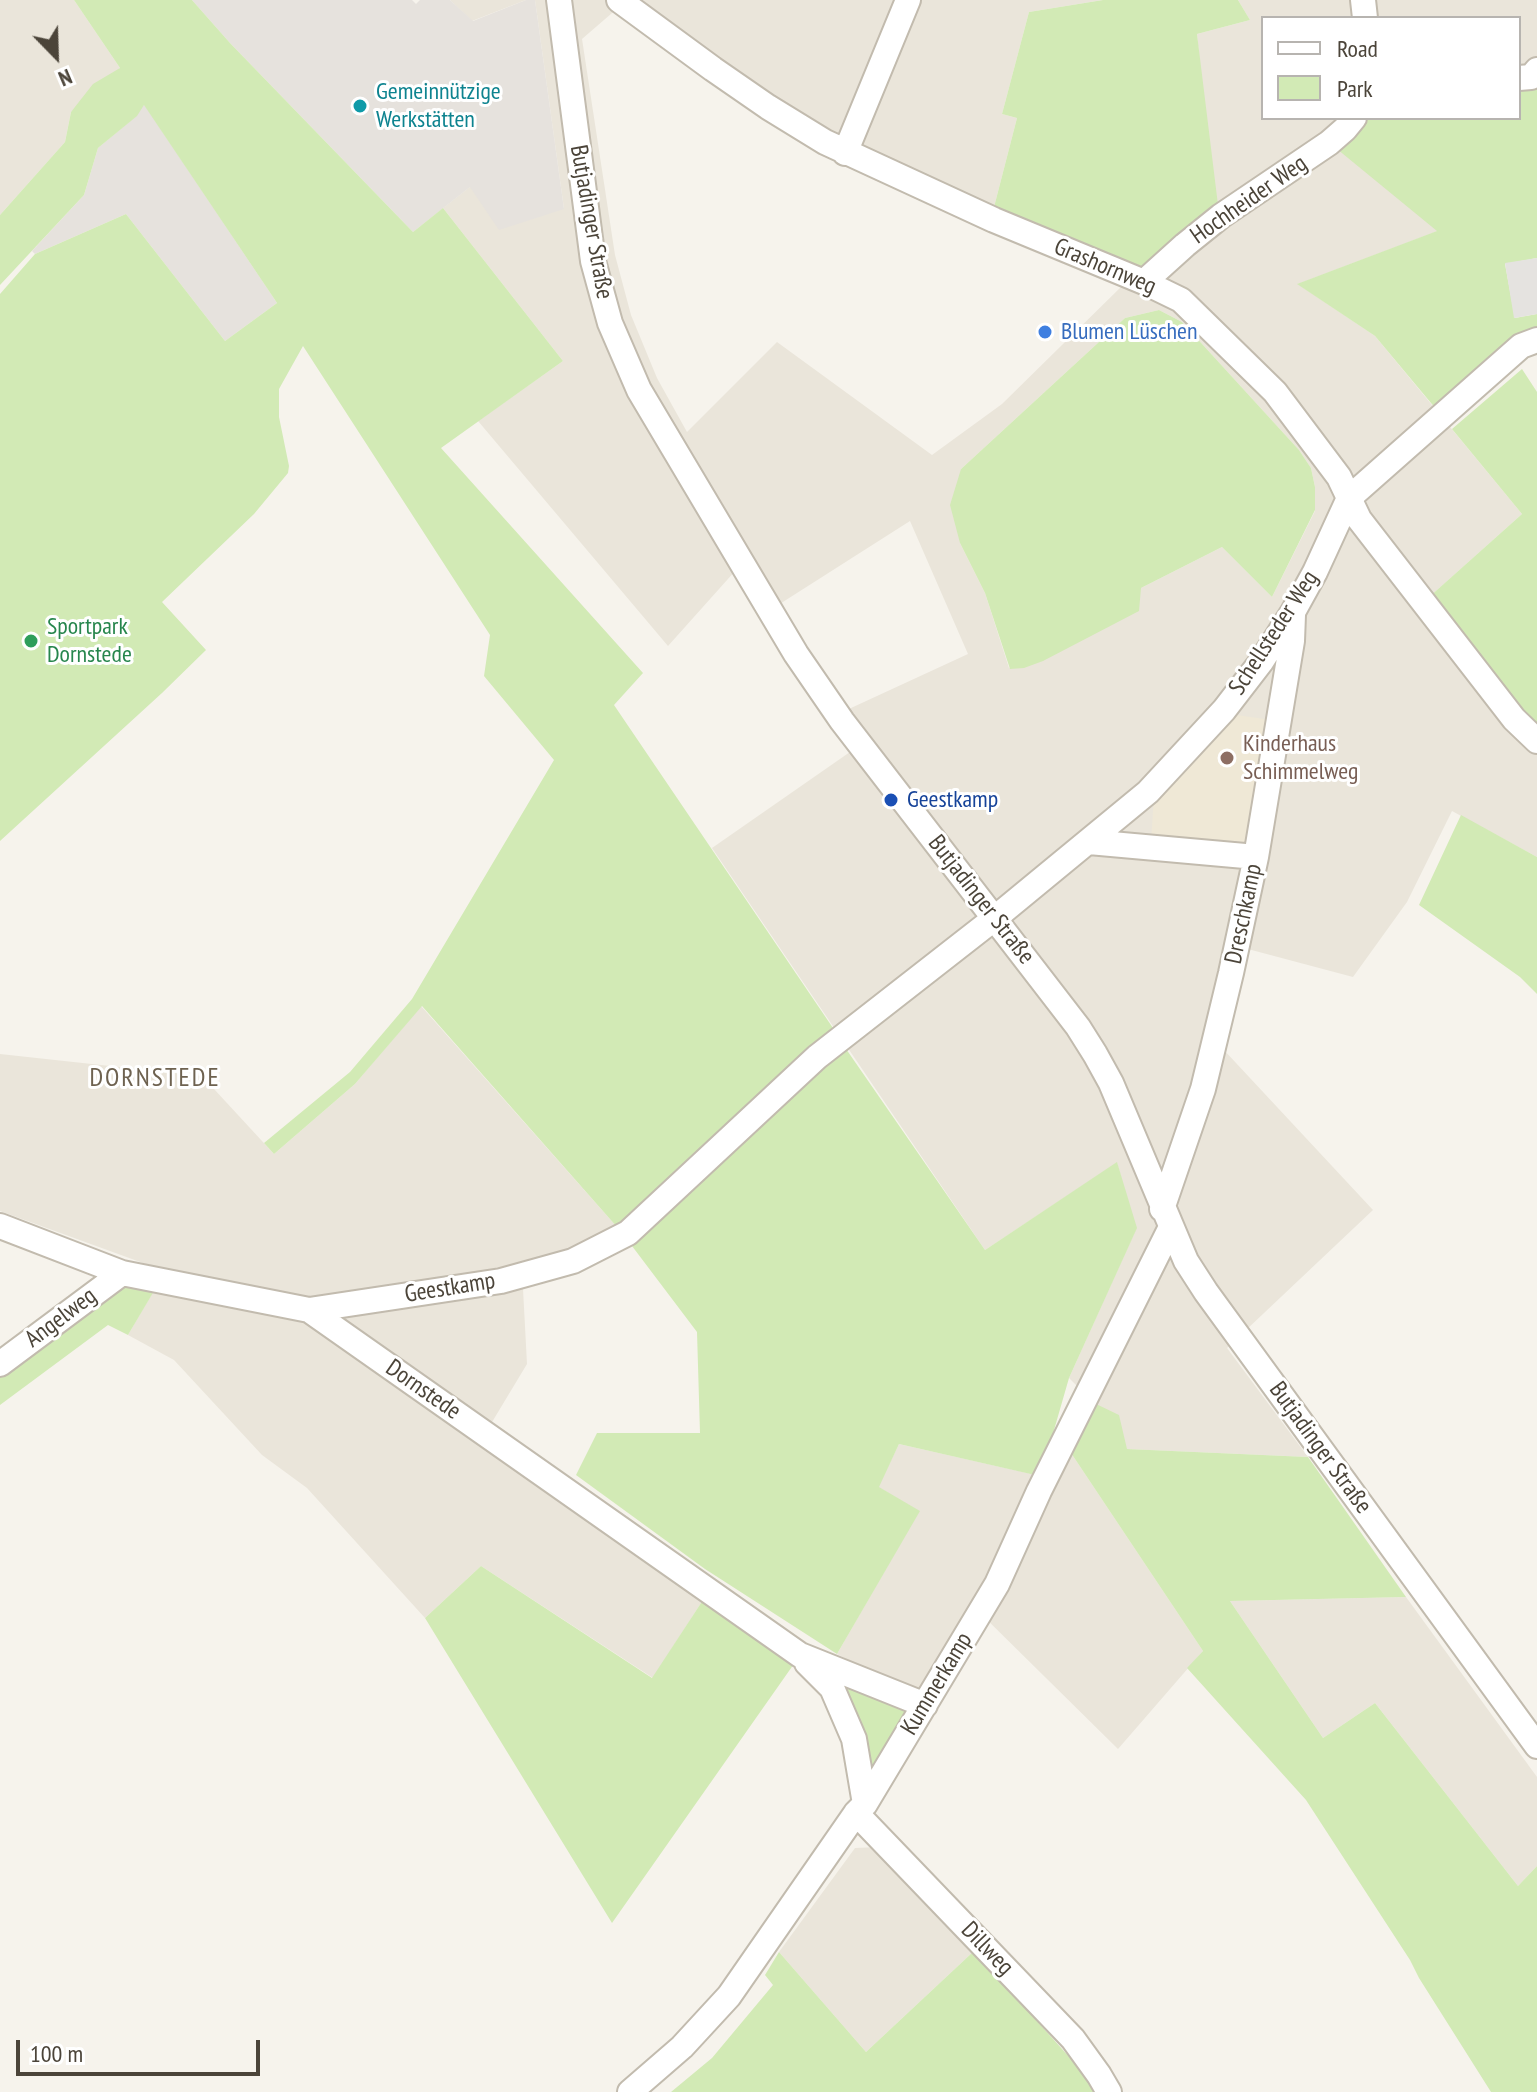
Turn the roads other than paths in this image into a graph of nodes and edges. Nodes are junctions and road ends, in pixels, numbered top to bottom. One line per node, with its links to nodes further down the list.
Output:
1 (559, 0): 13 (street, Butjadinger Straße)
2 (619, 0): 5 (street, Grashornweg)
3 (908, 0): 5 (street)
4 (1352, 120): 6 (street, Hochheider Weg)
5 (845, 153): 6 (street, Grashornweg)
6 (1144, 282): 8 (street, Grashornweg)
7 (1537, 340): 8 (street, Schellsteder Weg)
8 (1349, 498): 9 (street, Schellsteder Weg); 10 (street, Grashornweg)
9 (1293, 612): 11 (street, Schellsteder Weg); 12 (street, Dreschkamp)
10 (1537, 741)
11 (1089, 842): 12 (street); 13 (street, Schellsteder Weg)
12 (1256, 857): 14 (street, Dreschkamp)
13 (995, 918): 14 (street, Butjadinger Straße); 17 (street, Geestkamp)
14 (1166, 1218): 20 (street, Kummerkamp); 21 (street, Butjadinger Straße)
15 (0, 1226): 16 (street, Dornstede)
16 (122, 1273): 17 (street, Dornstede); 18 (street, Angelweg)
17 (309, 1310): 19 (street, Dornstede)
18 (0, 1364)
19 (800, 1655): 20 (street, Dornstede); 22 (street, Dornstede)
20 (925, 1705): 22 (street, Kummerkamp)
21 (1537, 1746)
22 (860, 1808): 23 (street, Kummerkamp); 24 (street, Dillweg)
23 (630, 2092)
24 (1109, 2092)

